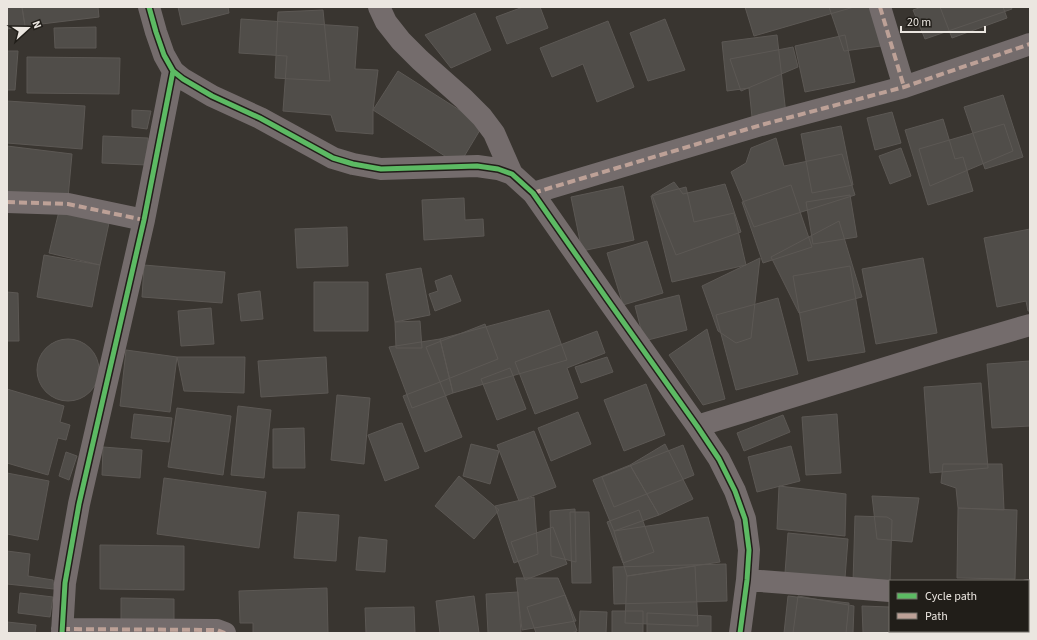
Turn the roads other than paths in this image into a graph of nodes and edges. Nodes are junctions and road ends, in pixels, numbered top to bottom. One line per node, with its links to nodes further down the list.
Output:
1 (149, 7): 5 (street)
2 (379, 7): 7 (street)
3 (880, 7): 6 (street)
4 (1030, 44): 6 (street)
5 (173, 71): 7 (street); 10 (street)
6 (904, 87): 8 (street)
7 (512, 174): 8 (street)
8 (533, 193): 12 (street)
9 (7, 202): 10 (street)
10 (144, 220): 15 (street)
11 (1030, 325): 12 (street)
12 (697, 426): 13 (street)
13 (747, 580): 14 (street); 17 (street)
14 (889, 591)
15 (62, 631): 16 (street)
16 (225, 633)
17 (740, 633)

